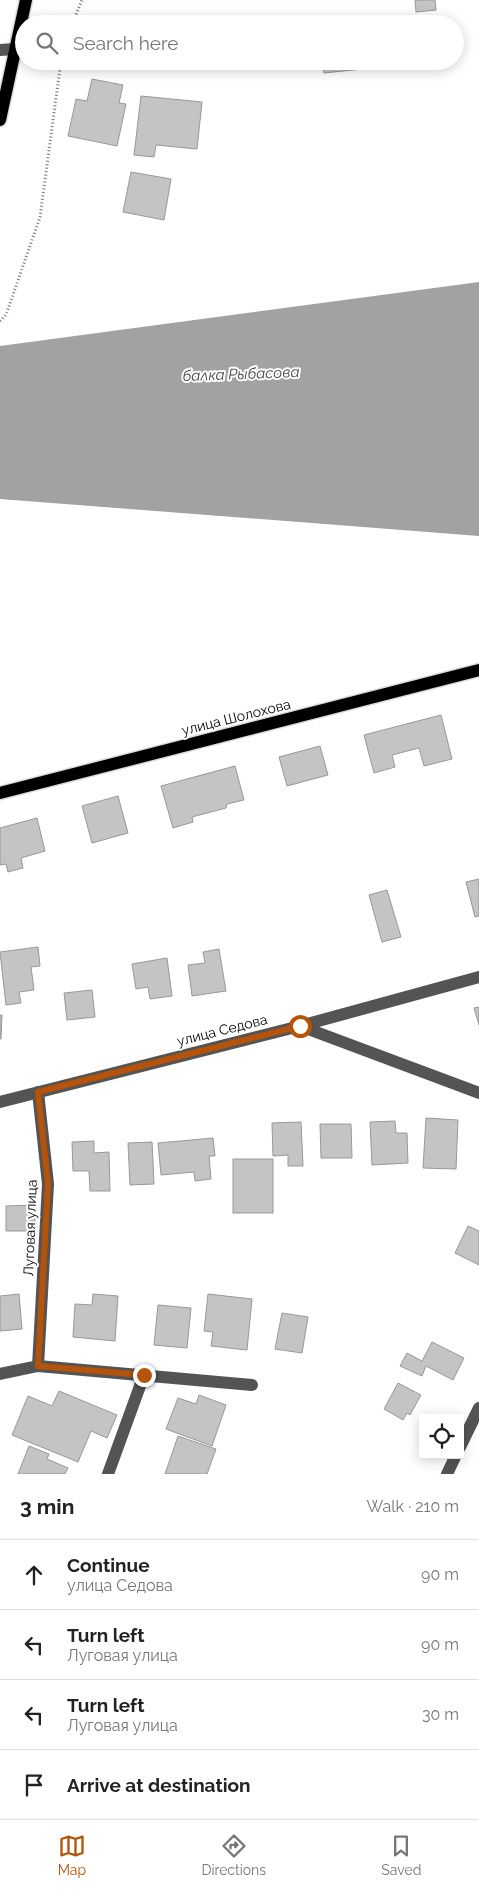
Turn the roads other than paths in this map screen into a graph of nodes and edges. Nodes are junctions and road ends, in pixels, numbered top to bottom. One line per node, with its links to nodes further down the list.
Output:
1 (26, 0): 2 (main road)
2 (22, 15)
3 (15, 44): 4 (main road)
4 (14, 48): 5 (street); 6 (main road)
5 (0, 50)
6 (0, 120)
7 (479, 670): 8 (main road, улица Шолохова)
8 (0, 793)
9 (479, 977): 10 (street, улица Седова)
10 (300, 1026): 11 (street, улица Седова); 12 (street)
11 (38, 1092): 13 (street, улица Седова); 14 (street, Луговая улица)
12 (479, 1093)
13 (0, 1102)
14 (38, 1366): 15 (street); 16 (street)
15 (0, 1374)
16 (144, 1375): 17 (street); 21 (street)
17 (252, 1385)
18 (479, 1408): 19 (street)
19 (464, 1439)
20 (454, 1459): 22 (street)
21 (108, 1474)
22 (447, 1474)

